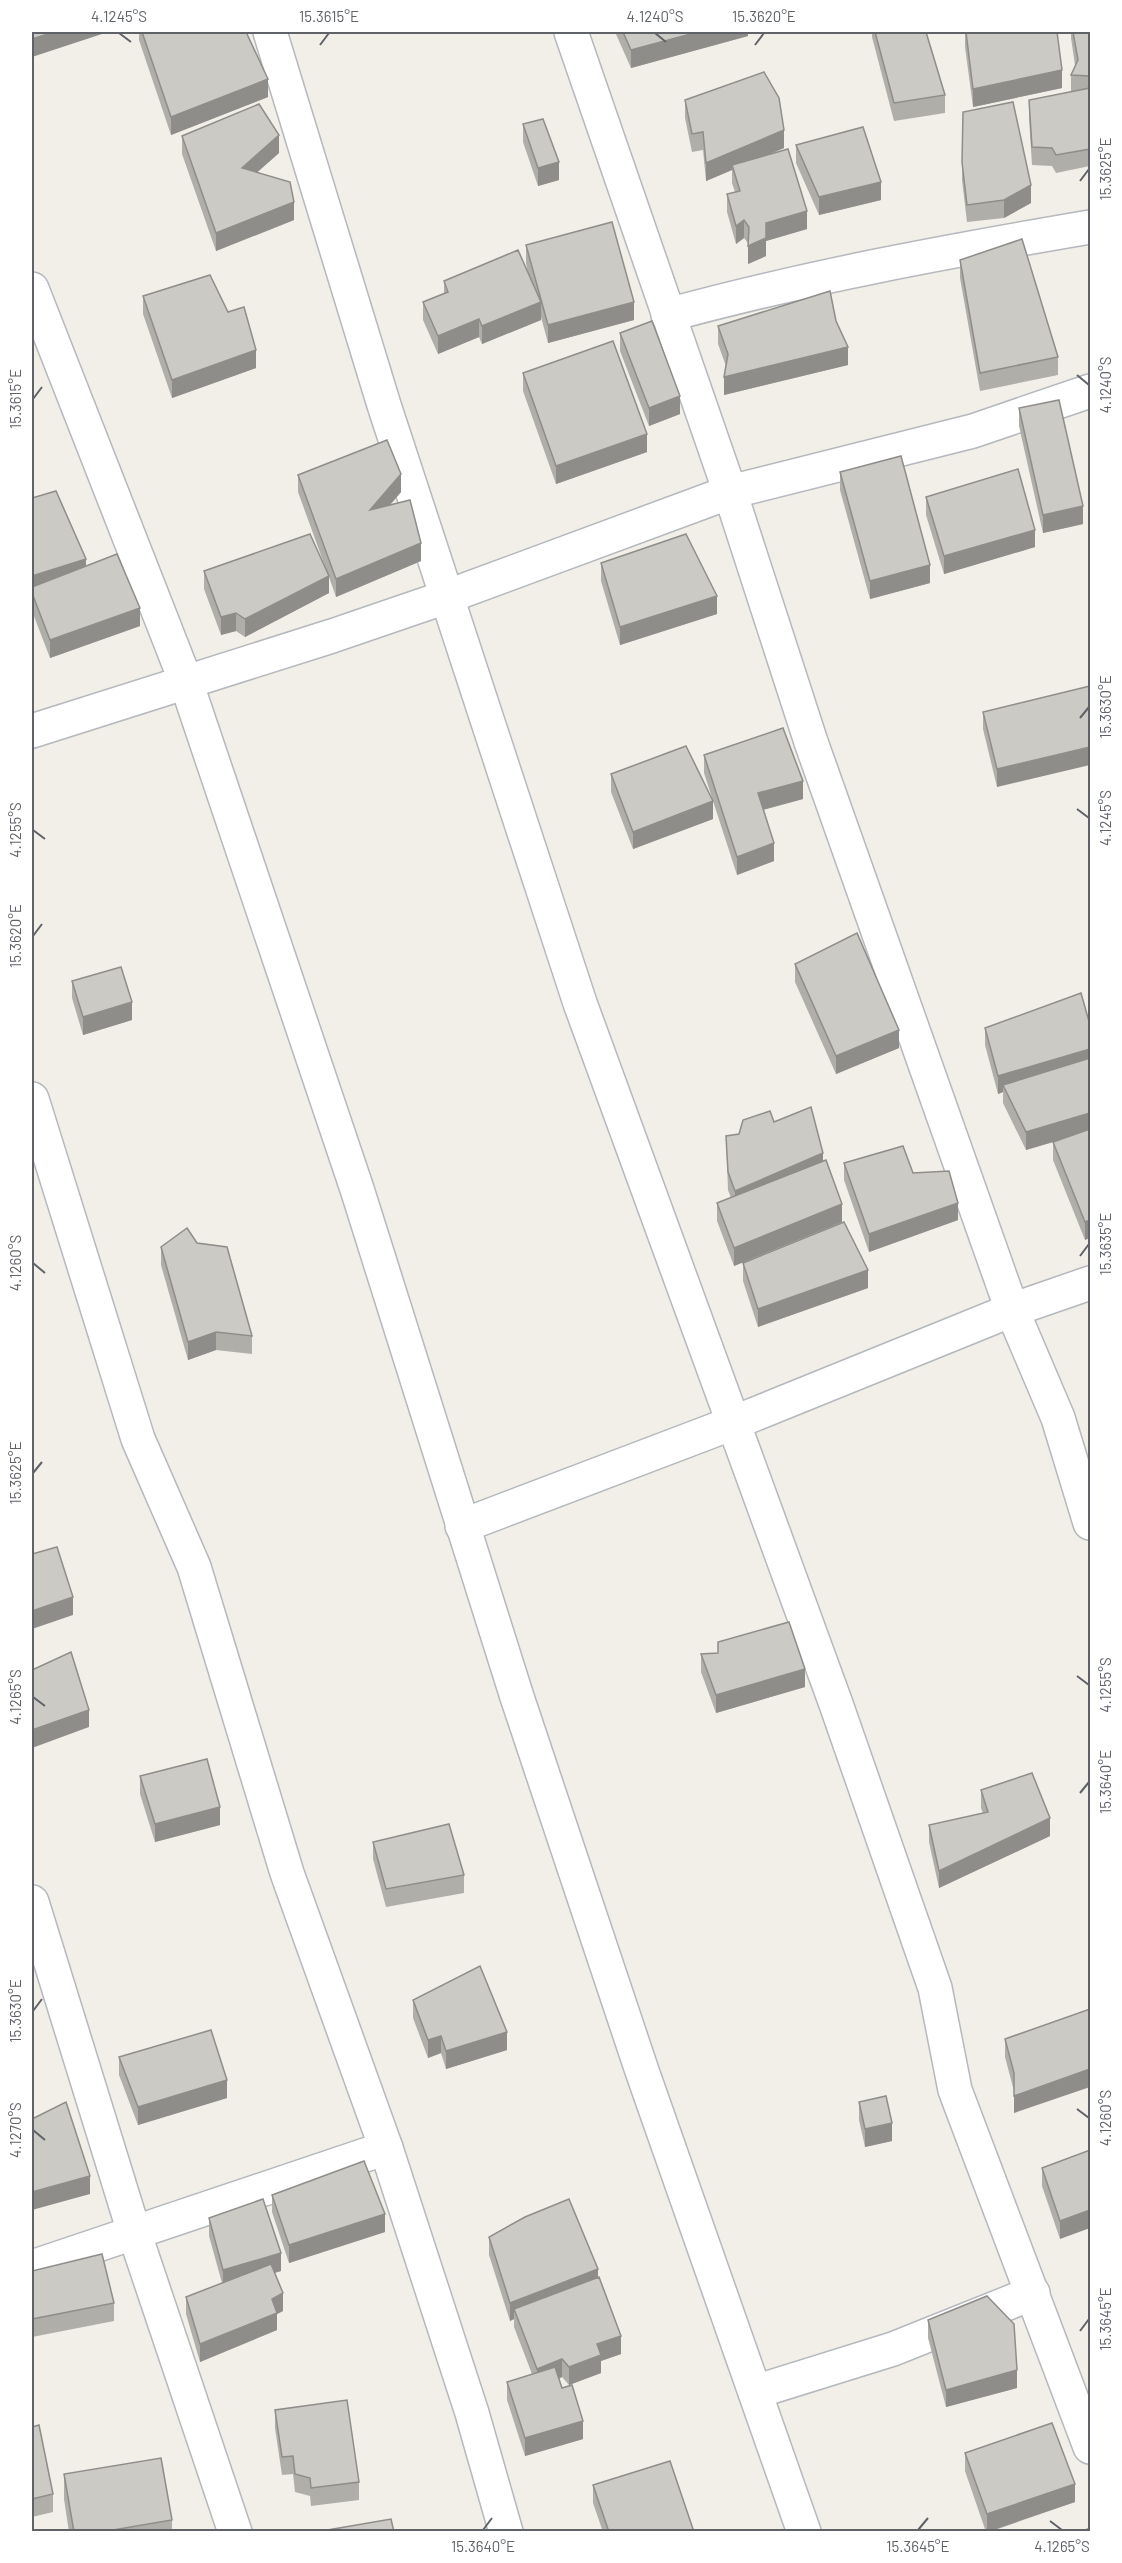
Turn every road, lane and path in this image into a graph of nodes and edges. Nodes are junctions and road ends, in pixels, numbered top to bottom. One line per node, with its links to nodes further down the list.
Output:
1 (270, 32): 8 (street)
2 (571, 32): 5 (street)
3 (1090, 227): 5 (street)
4 (32, 289): 9 (street)
5 (668, 315): 7 (street)
6 (1090, 391): 7 (street)
7 (730, 492): 8 (street); 13 (street)
8 (446, 597): 9 (street); 14 (street)
9 (186, 682): 10 (street); 16 (street)
10 (32, 730)
11 (32, 1099): 18 (street)
12 (1090, 1283): 13 (street)
13 (1012, 1310): 14 (street); 15 (street)
14 (733, 1423): 16 (street); 21 (street)
15 (1090, 1523)
16 (462, 1526): 22 (street)
17 (32, 1902): 19 (street)
18 (386, 2148): 19 (street); 25 (street)
19 (134, 2232): 20 (street); 24 (street)
20 (32, 2266)
21 (1033, 2293): 22 (street); 23 (street)
22 (755, 2392): 26 (street)
23 (1090, 2447)
24 (235, 2532)
25 (506, 2532)
26 (804, 2532)

